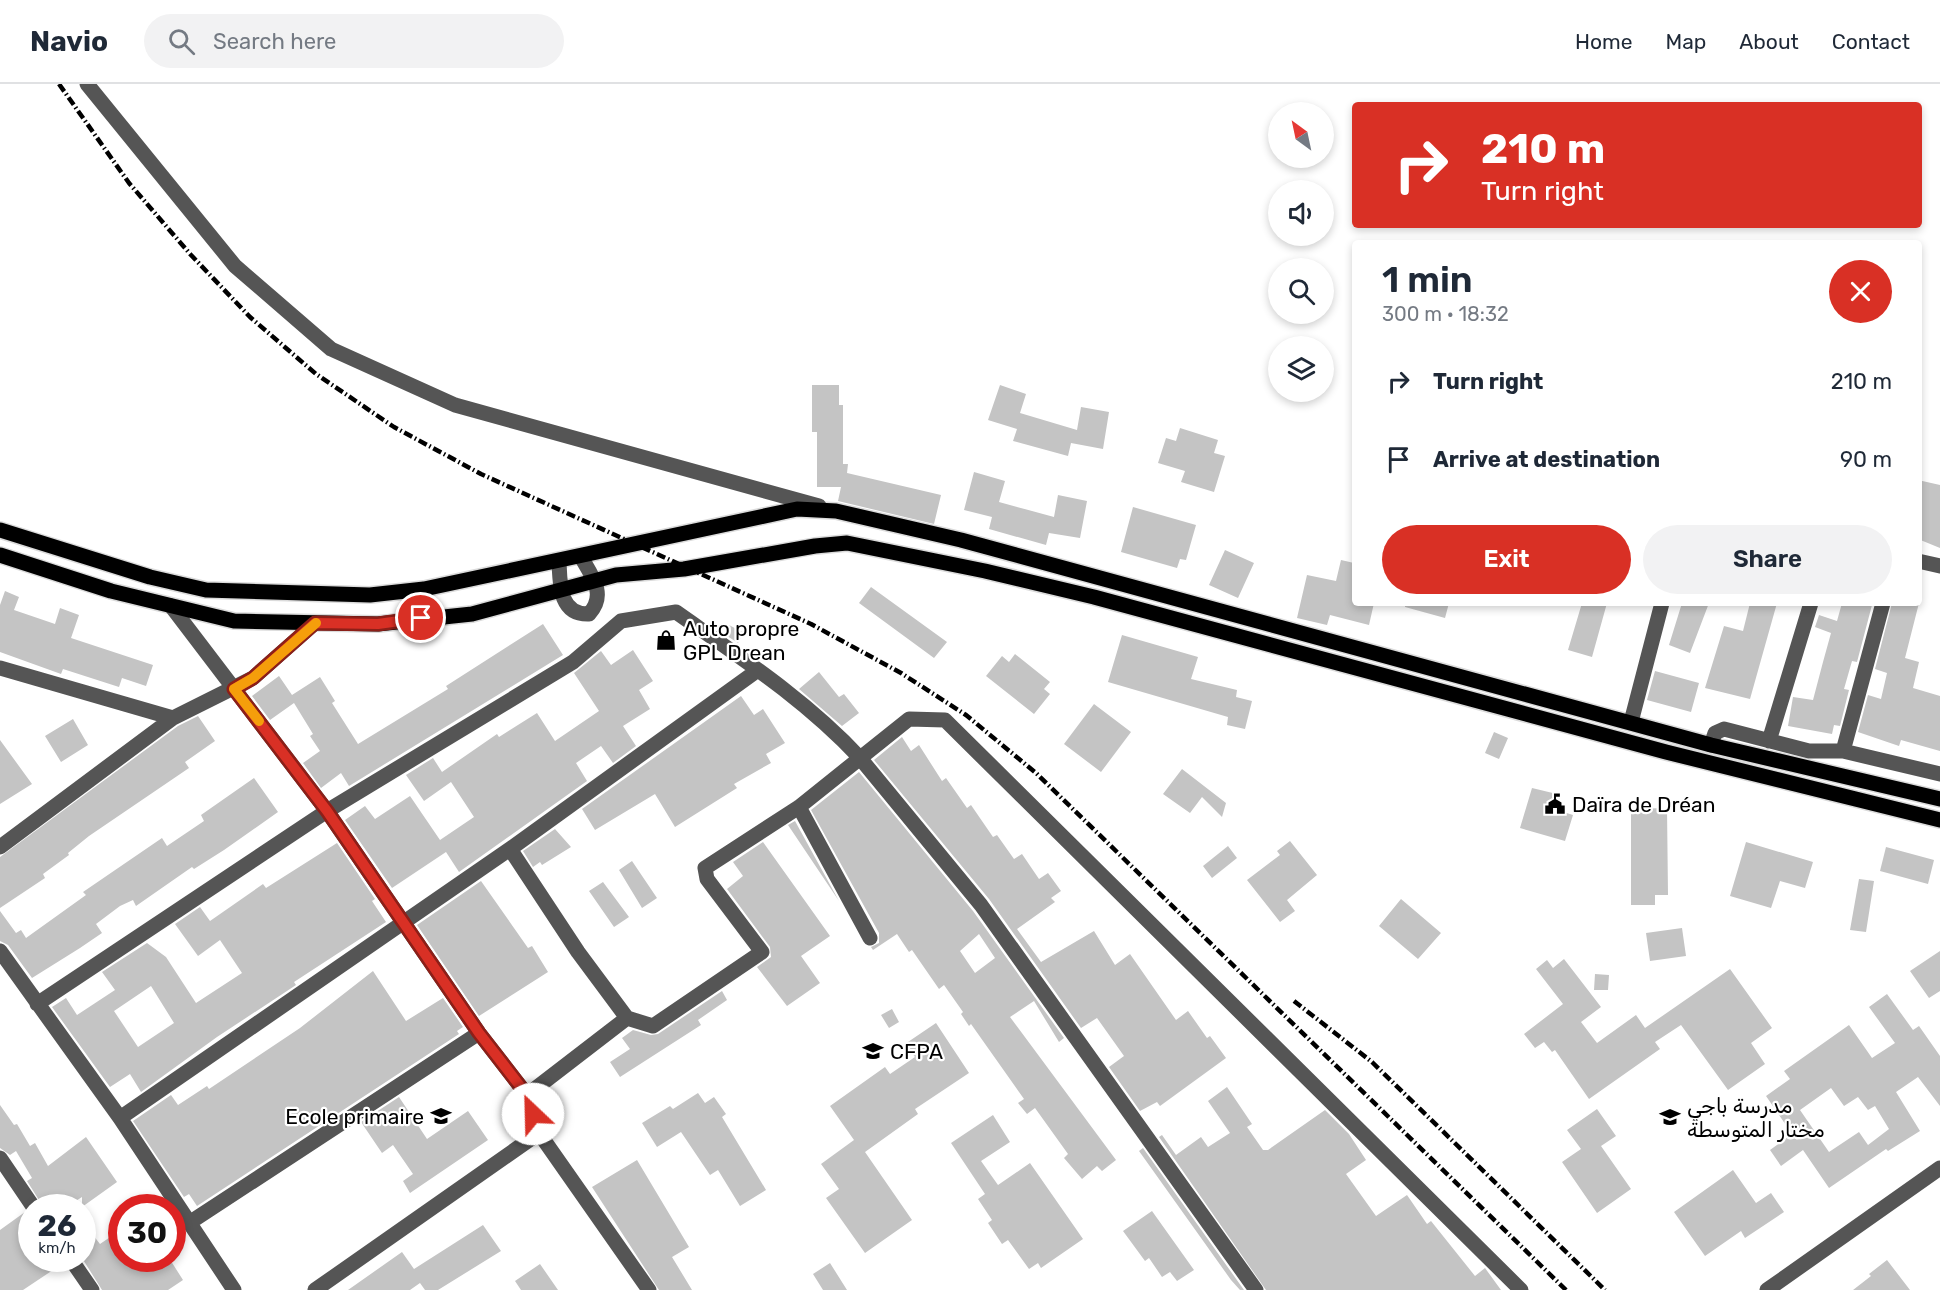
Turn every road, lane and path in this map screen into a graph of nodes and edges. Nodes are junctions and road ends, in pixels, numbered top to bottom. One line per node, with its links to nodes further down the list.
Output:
1 (87, 84): 2 (street)
2 (836, 511): 5 (main road); 22 (main road)
3 (0, 530): 6 (main road)
4 (0, 555): 11 (main road)
5 (581, 557): 6 (main road); 9 (street)
6 (559, 561): 10 (street)
7 (1922, 562): 8 (street)
8 (1940, 566)
9 (595, 581): 10 (main road); 15 (street); 31 (main road)
10 (561, 590): 15 (street); 16 (main road)
11 (171, 606): 16 (main road); 20 (street)
12 (1661, 606): 22 (street)
13 (1810, 606): 23 (street)
14 (1881, 606): 25 (street)
15 (589, 614): 17 (street)
16 (315, 623): 20 (street)
17 (606, 634): 19 (street); 30 (street)
18 (0, 668): 21 (street)
19 (758, 670): 26 (street); 33 (street)
20 (234, 689): 21 (street); 30 (street)
21 (173, 718): 32 (street)
22 (1631, 722): 24 (main road)
23 (1769, 741): 24 (street); 25 (street)
24 (1711, 746): 28 (main road)
25 (1843, 751): 27 (street)
26 (860, 758): 29 (street); 52 (street); 53 (street)
27 (1940, 774)
28 (1940, 799)
29 (799, 807): 35 (street); 38 (street)
30 (327, 811): 34 (street); 37 (street)
31 (1940, 820)
32 (0, 847)
33 (510, 849): 34 (street); 38 (street)
34 (403, 924): 39 (street); 41 (street)
35 (870, 938)
36 (0, 951): 37 (street)
37 (37, 1004): 41 (street)
38 (627, 1018): 40 (street)
39 (479, 1033): 40 (street); 46 (street)
40 (527, 1095): 42 (street)
41 (120, 1118): 46 (street)
42 (539, 1133): 50 (street); 51 (street)
43 (0, 1158): 45 (street)
44 (1940, 1168): 54 (street)
45 (24, 1194)
46 (189, 1223): 49 (street)
47 (80, 1272): 48 (street)
48 (92, 1290)
49 (234, 1290)
50 (315, 1290)
51 (649, 1290)
52 (1256, 1290)
53 (1521, 1290)
54 (1768, 1290)

